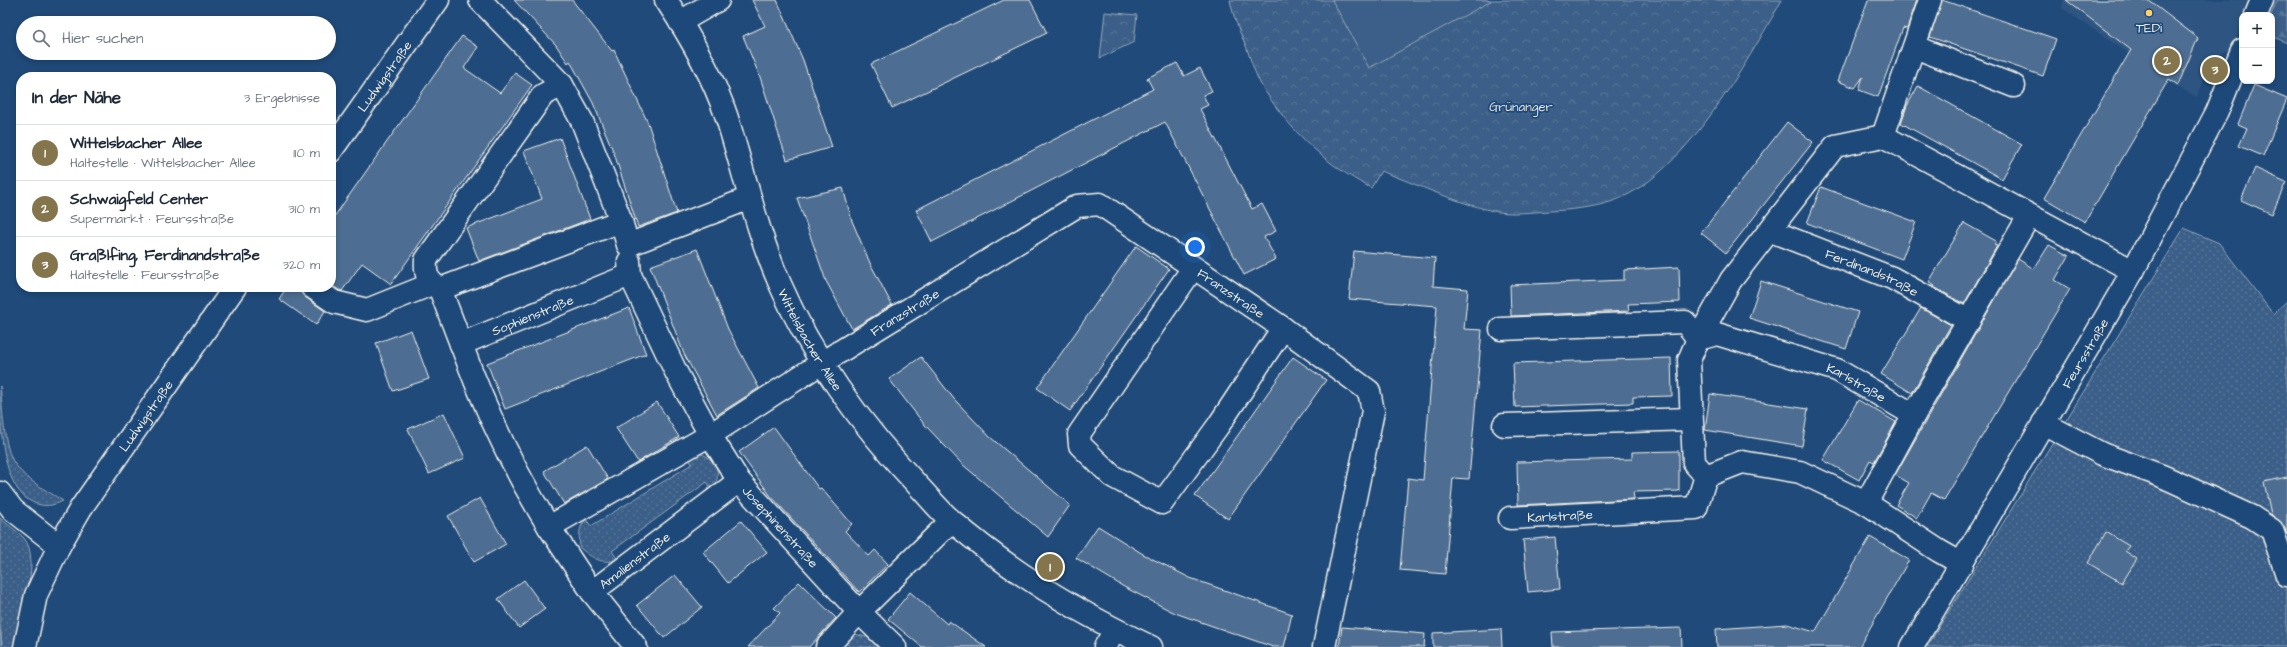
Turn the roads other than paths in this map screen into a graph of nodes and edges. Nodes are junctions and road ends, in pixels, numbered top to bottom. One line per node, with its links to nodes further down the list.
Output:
1 (438, 0): 14 (street, Ludwigstraße)
2 (480, 0): 11 (street)
3 (666, 0): 8 (street, Wittelsbacher Allee)
4 (718, 0): 8 (street)
5 (1930, 0): 9 (street)
6 (2262, 0): 7 (street)
7 (2257, 12)
8 (680, 22): 15 (street, Wittelsbacher Allee)
9 (1914, 47): 12 (street); 13 (street)
10 (2239, 57): 21 (street, Feursstraße)
11 (562, 84): 17 (street); 23 (street)
12 (2014, 86)
13 (1883, 136): 16 (street); 18 (street)
14 (336, 144)
15 (750, 198): 19 (street); 31 (street, Wittelsbacher Allee)
16 (2029, 216): 21 (street); 26 (street)
17 (621, 222): 19 (street); 23 (street)
18 (1771, 231): 26 (street, Ferdinandstraße); 29 (street)
19 (628, 245): 22 (street)
20 (1194, 268): 27 (street, Franzstraße); 27 (street); 31 (street, Franzstraße)
21 (2133, 270): 34 (street, Feursstraße)
22 (630, 276): 30 (street, Sophienstraße); 36 (street)
23 (436, 287): 25 (street); 30 (street)
24 (231, 292): 44 (street, Ludwigstraße)
25 (319, 292)
26 (1969, 320): 32 (street)
27 (1282, 328): 55 (street, Franzstraße)
28 (1501, 329): 29 (street)
29 (1698, 340): 32 (street, Karlstraße); 33 (street)
30 (461, 344): 43 (street, Amalienstraße)
31 (823, 362): 36 (street); 42 (street, Wittelsbacher Allee)
32 (1914, 415): 40 (street)
33 (1691, 419): 35 (street); 37 (street)
34 (2043, 423): 45 (street, Feursstraße); 46 (street)
35 (1504, 425)
36 (710, 435): 38 (street, Josephinenstraße); 43 (street)
37 (1706, 476): 40 (street); 41 (street, Karlstraße)
38 (739, 481): 47 (street, Amalienstraße); 48 (street, Josephinenstraße)
39 (0, 494): 44 (street)
40 (1866, 503): 45 (street)
41 (1510, 518)
42 (951, 521): 48 (street); 49 (street, Wittelsbacher Allee)
43 (549, 526): 47 (street, Amalienstraße)
44 (59, 546): 50 (street, Ludwigstraße)
45 (1962, 564): 56 (street, Feursstraße)
46 (2287, 575)
47 (592, 592): 51 (street)
48 (858, 612): 52 (street); 53 (street, Josephinenstraße)
49 (1110, 638): 54 (street, Wittelsbacher Allee)
50 (25, 647)
51 (636, 647)
52 (827, 647)
53 (895, 647)
54 (1151, 647)
55 (1324, 647)
56 (1912, 647)

